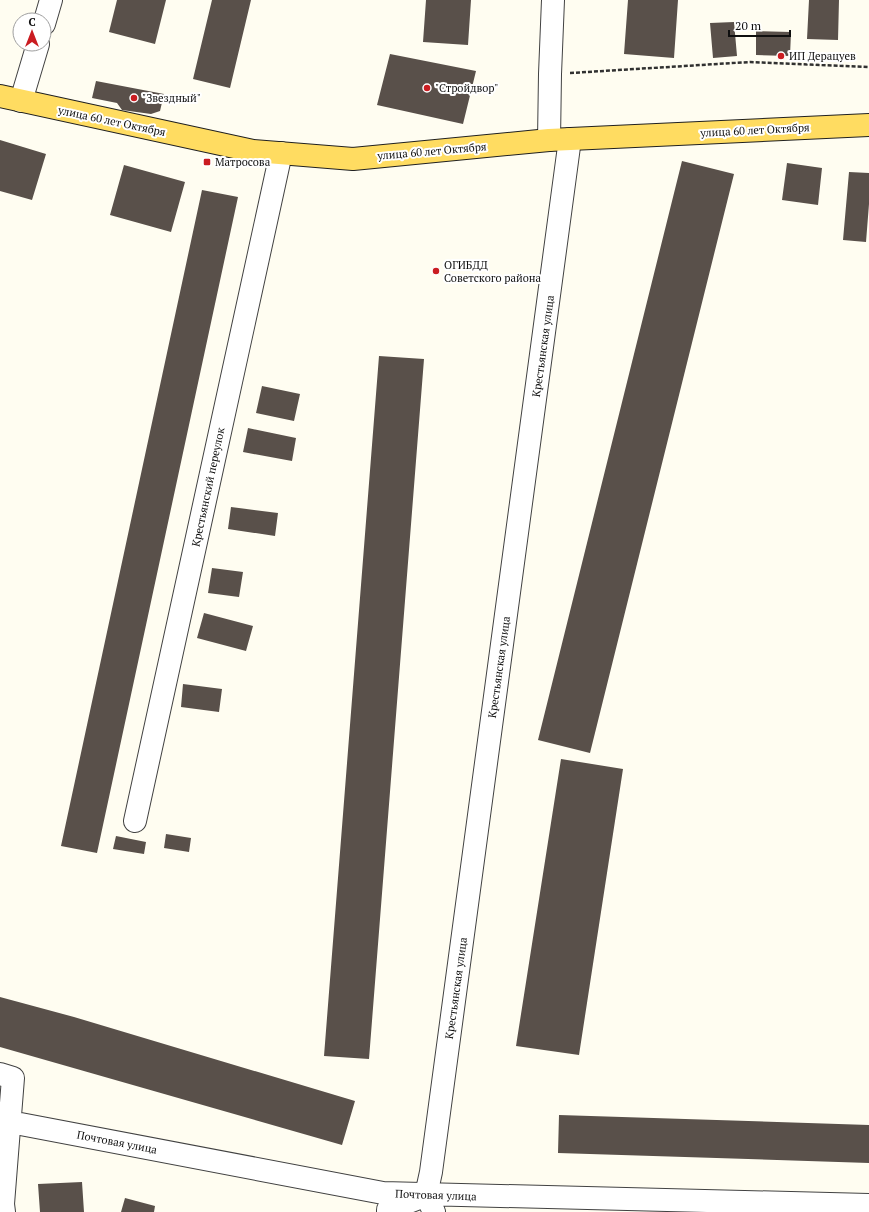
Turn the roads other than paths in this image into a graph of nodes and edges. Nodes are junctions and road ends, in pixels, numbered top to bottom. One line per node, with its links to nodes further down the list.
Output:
1 (51, 0): 3 (street)
2 (552, 0): 8 (street, Крестьянская улица)
3 (48, 12)
4 (36, 52): 6 (street)
5 (0, 96): 6 (main road, улица 60 лет Октября)
6 (21, 101): 9 (main road, улица 60 лет Октября)
7 (869, 125): 8 (main road, улица 60 лет Октября)
8 (560, 140): 9 (main road, улица 60 лет Октября); 13 (street, Крестьянская улица)
9 (281, 153): 10 (street, Крестьянский переулок)
10 (135, 821)
11 (6, 1076): 12 (street)
12 (10, 1122): 13 (street, Почтовая улица); 15 (street)
13 (430, 1204): 14 (street, Почтовая улица); 16 (street)
14 (869, 1205)
15 (4, 1212)
16 (388, 1212)

